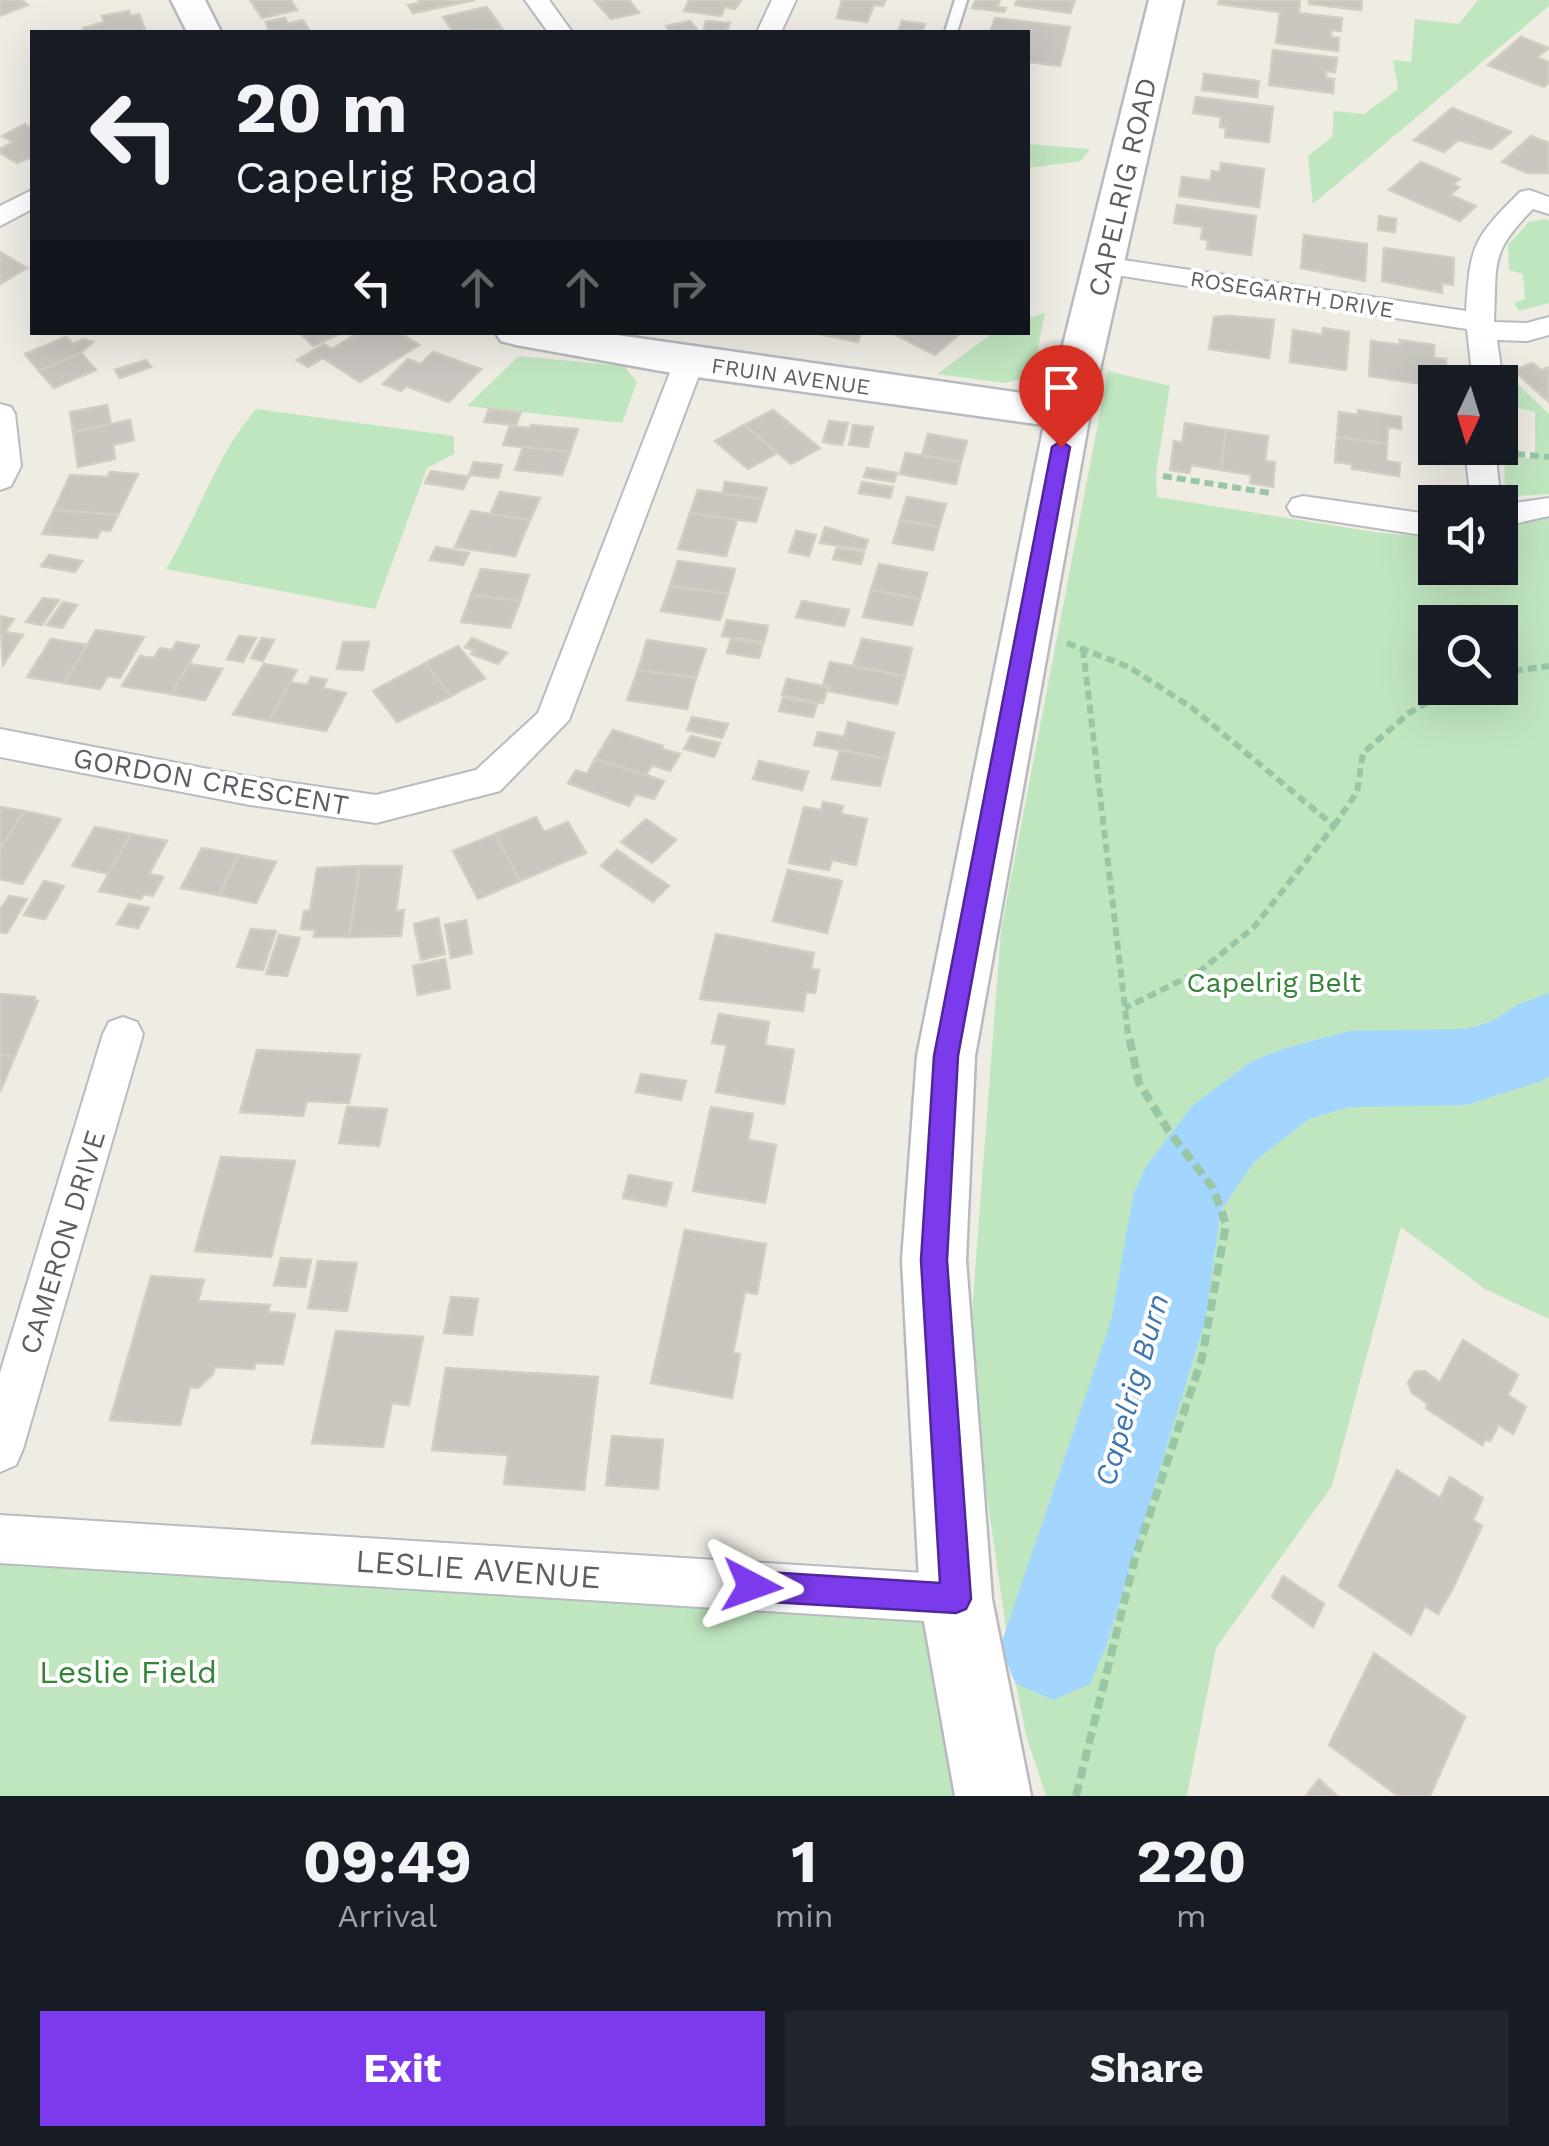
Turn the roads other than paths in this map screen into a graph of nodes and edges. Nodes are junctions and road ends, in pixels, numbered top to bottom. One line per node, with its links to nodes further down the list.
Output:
1 (188, 0): 6 (street)
2 (537, 0): 7 (street)
3 (784, 0): 8 (street)
4 (961, 0): 9 (lane)
5 (1166, 0): 13 (street, CAPELRIG ROAD)
6 (203, 30)
7 (559, 30)
8 (771, 30)
9 (952, 30)
10 (30, 199): 12 (street)
11 (1549, 206): 14 (street)
12 (0, 218)
13 (1103, 265): 14 (street, ROSEGARTH DRIVE); 20 (street, CAPELRIG ROAD)
14 (1480, 326): 15 (street, ROSEGARTH DRIVE); 18 (street)
15 (1549, 326)
16 (533, 335): 17 (street, FRUIN AVENUE)
17 (690, 362): 20 (street, FRUIN AVENUE); 26 (street, GORDON CRESCENT)
18 (1486, 365)
19 (0, 414): 21 (street)
20 (1068, 414): 30 (street, CAPELRIG ROAD)
21 (0, 478)
22 (1303, 507): 25 (street)
23 (1542, 507): 24 (street)
24 (1518, 512)
25 (1418, 524)
26 (0, 743)
27 (123, 1034): 28 (street, CAMERON DRIVE)
28 (0, 1449)
29 (0, 1539): 30 (street, LESLIE AVENUE)
30 (956, 1599): 31 (street, CAPELRIG ROAD)
31 (993, 1796)

